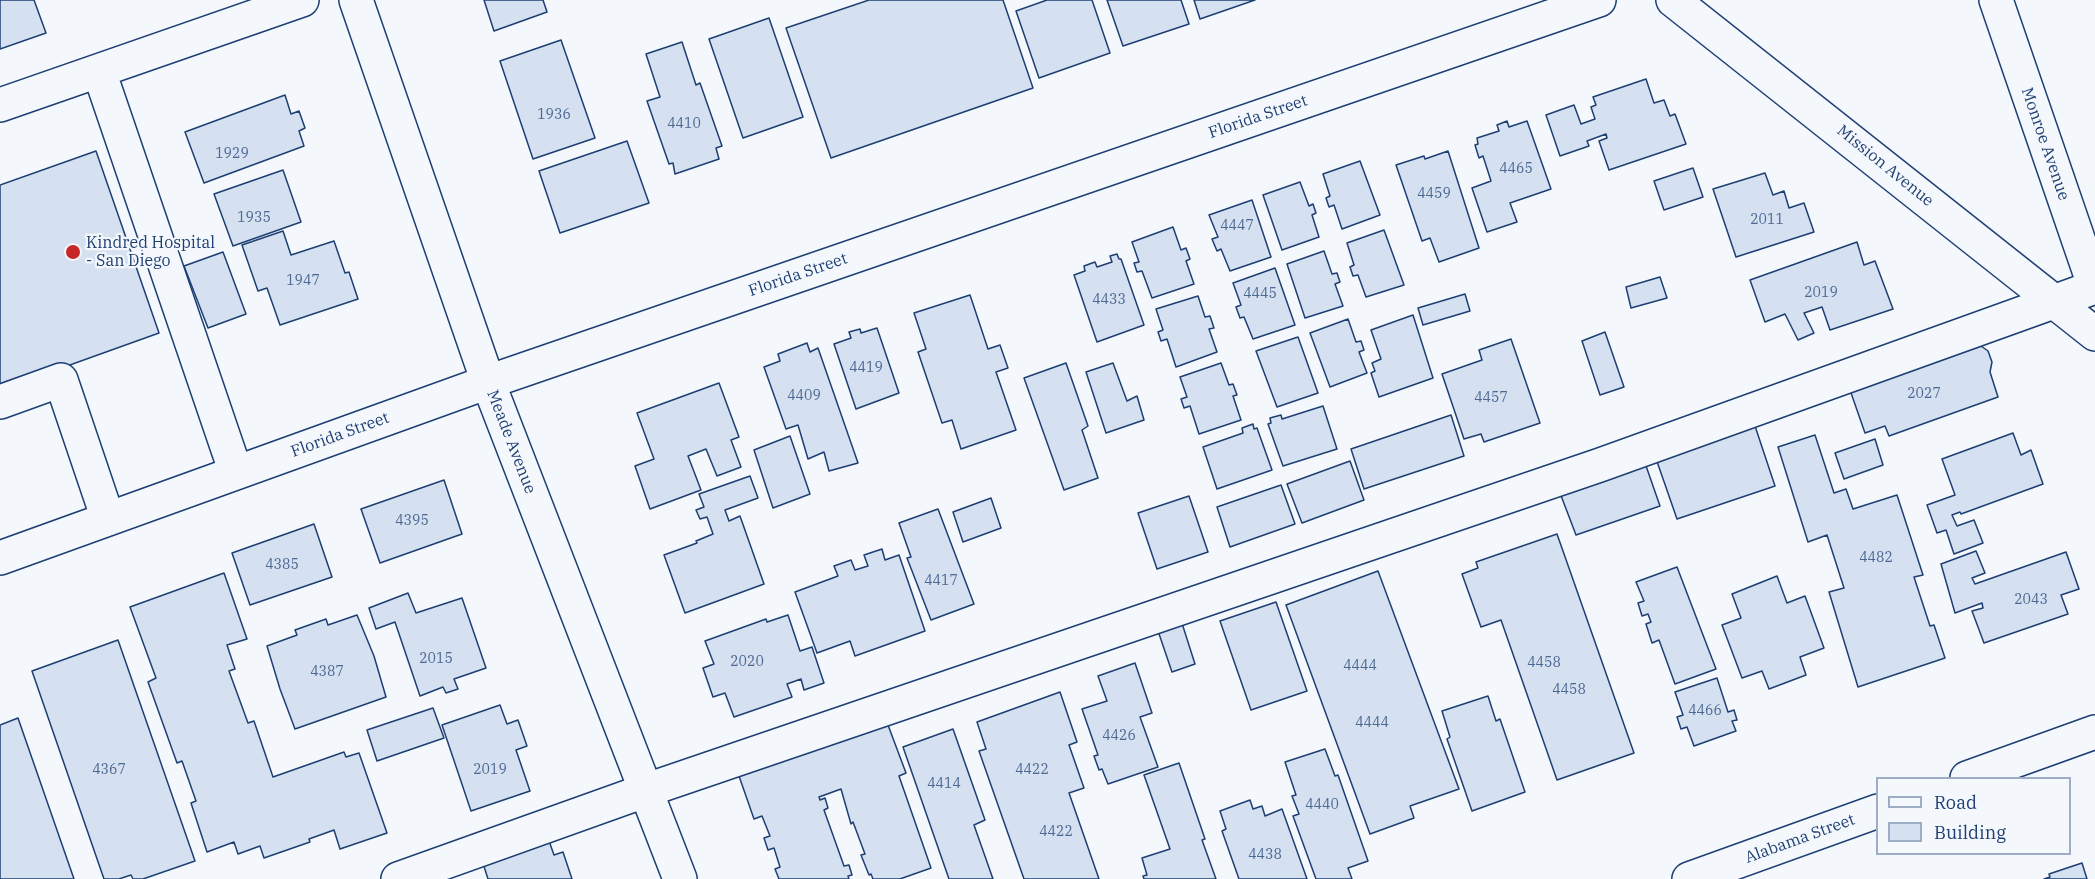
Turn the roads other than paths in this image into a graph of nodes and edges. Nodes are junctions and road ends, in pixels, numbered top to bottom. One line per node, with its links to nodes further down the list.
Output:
1 (302, 0): 6 (street)
2 (356, 0): 11 (street, Meade Avenue)
3 (1599, 0): 11 (street, Florida Street)
4 (1673, 0): 9 (street, Mission Avenue)
5 (1996, 0): 8 (street, Monroe Avenue)
6 (99, 71): 7 (street); 13 (street)
7 (0, 105)
8 (2095, 287): 9 (street)
9 (2055, 302): 10 (street, Mission Avenue); 18 (street)
10 (2095, 334)
11 (488, 382): 13 (street, Florida Street); 18 (street, Meade Avenue)
12 (0, 402): 14 (street)
13 (236, 473): 14 (street, Florida Street)
14 (108, 519): 15 (street, Florida Street)
15 (0, 558)
16 (2095, 732): 17 (street)
17 (1970, 777)
18 (647, 790): 20 (street); 21 (street, Meade Avenue)
19 (1876, 812): 22 (street, Alabama Street)
20 (398, 879)
21 (680, 879)
22 (1689, 879)

